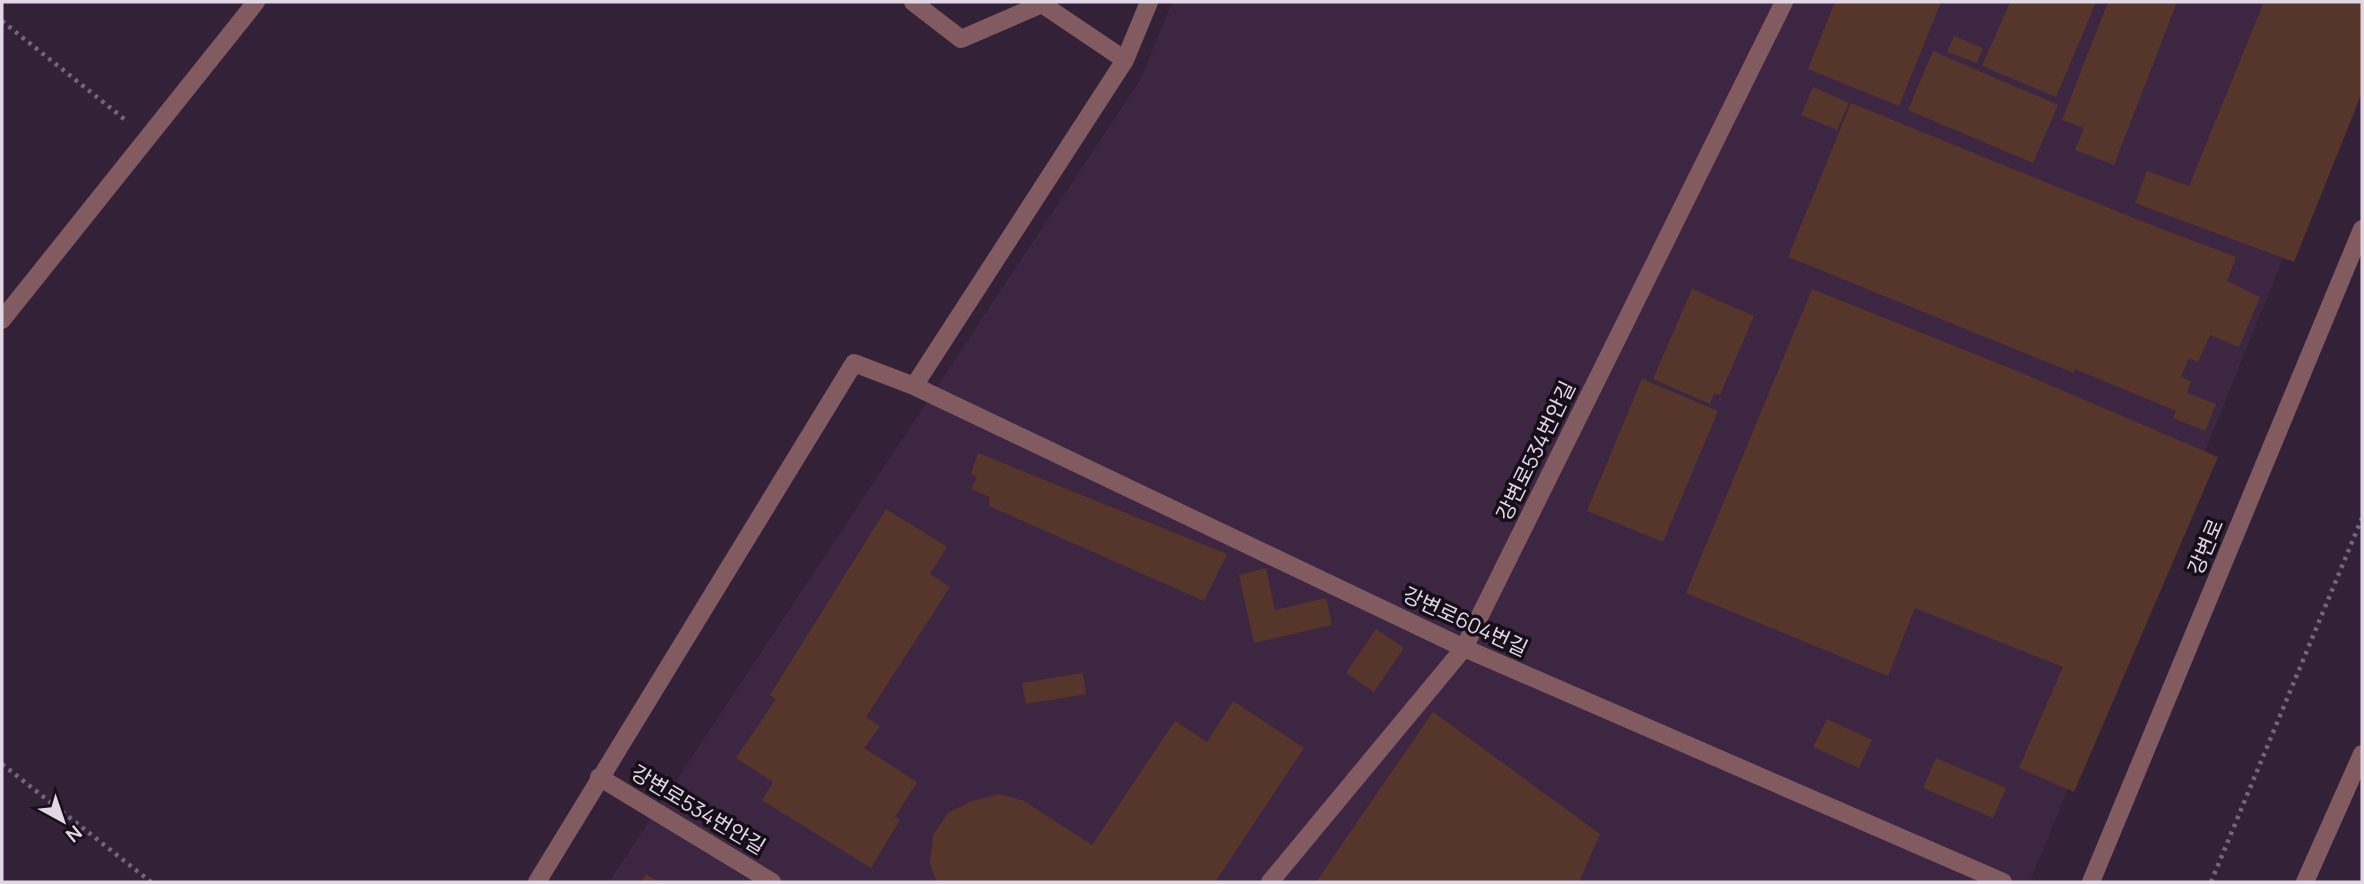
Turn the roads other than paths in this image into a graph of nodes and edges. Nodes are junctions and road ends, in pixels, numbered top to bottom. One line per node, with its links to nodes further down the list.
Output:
1 (256, 2): 7 (street)
2 (913, 2): 5 (street)
3 (1149, 2): 5 (street)
4 (1784, 2): 9 (street, 강변로534번안길)
5 (1125, 60): 8 (street)
6 (2362, 229): 16 (street, 강변로)
7 (2, 320)
8 (914, 386): 9 (street, 강변로604번길); 11 (street, 강변로604번길)
9 (1464, 648): 14 (street, 강변로534번안길); 15 (street, 강변로604번길)
10 (2362, 754): 17 (street)
11 (599, 777): 12 (street); 13 (street, 강변로534번안길)
12 (537, 882)
13 (772, 882)
14 (1270, 882)
15 (2003, 882)
16 (2091, 882)
17 (2305, 882)

